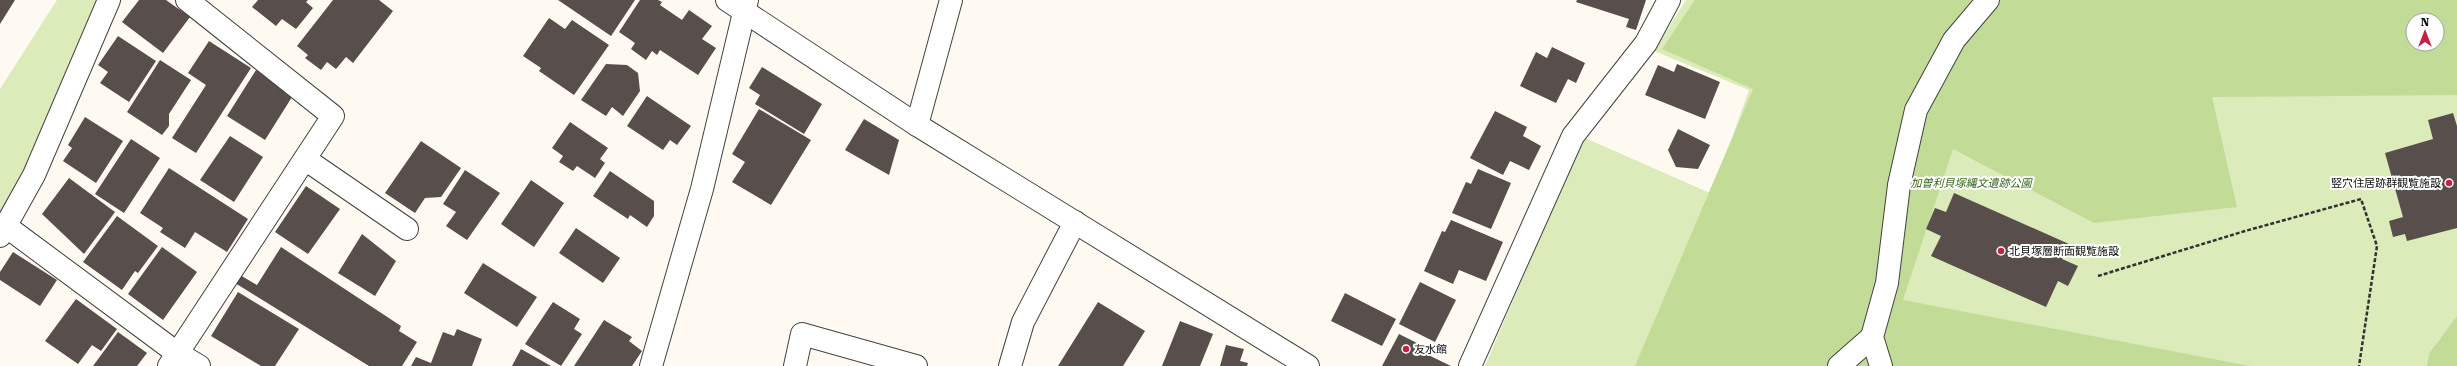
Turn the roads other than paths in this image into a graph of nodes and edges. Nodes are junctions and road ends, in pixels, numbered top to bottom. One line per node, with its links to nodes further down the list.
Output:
1 (109, 0): 12 (street)
2 (187, 0): 9 (street)
3 (728, 0): 7 (street)
4 (951, 0): 8 (street)
5 (1669, 0): 21 (street)
6 (1988, 0): 13 (street)
7 (746, 6): 8 (street); 16 (street)
8 (917, 125): 10 (street)
9 (305, 159): 11 (street); 14 (street)
10 (1075, 222): 19 (street); 20 (street)
11 (407, 229)
12 (3, 231): 14 (street)
13 (1872, 337): 22 (street); 23 (street)
14 (173, 359): 15 (street)
15 (199, 366)
16 (651, 366)
17 (795, 366): 18 (street)
18 (916, 366)
19 (1010, 366)
20 (1308, 366)
21 (1470, 366)
22 (1839, 366)
23 (1880, 366)

